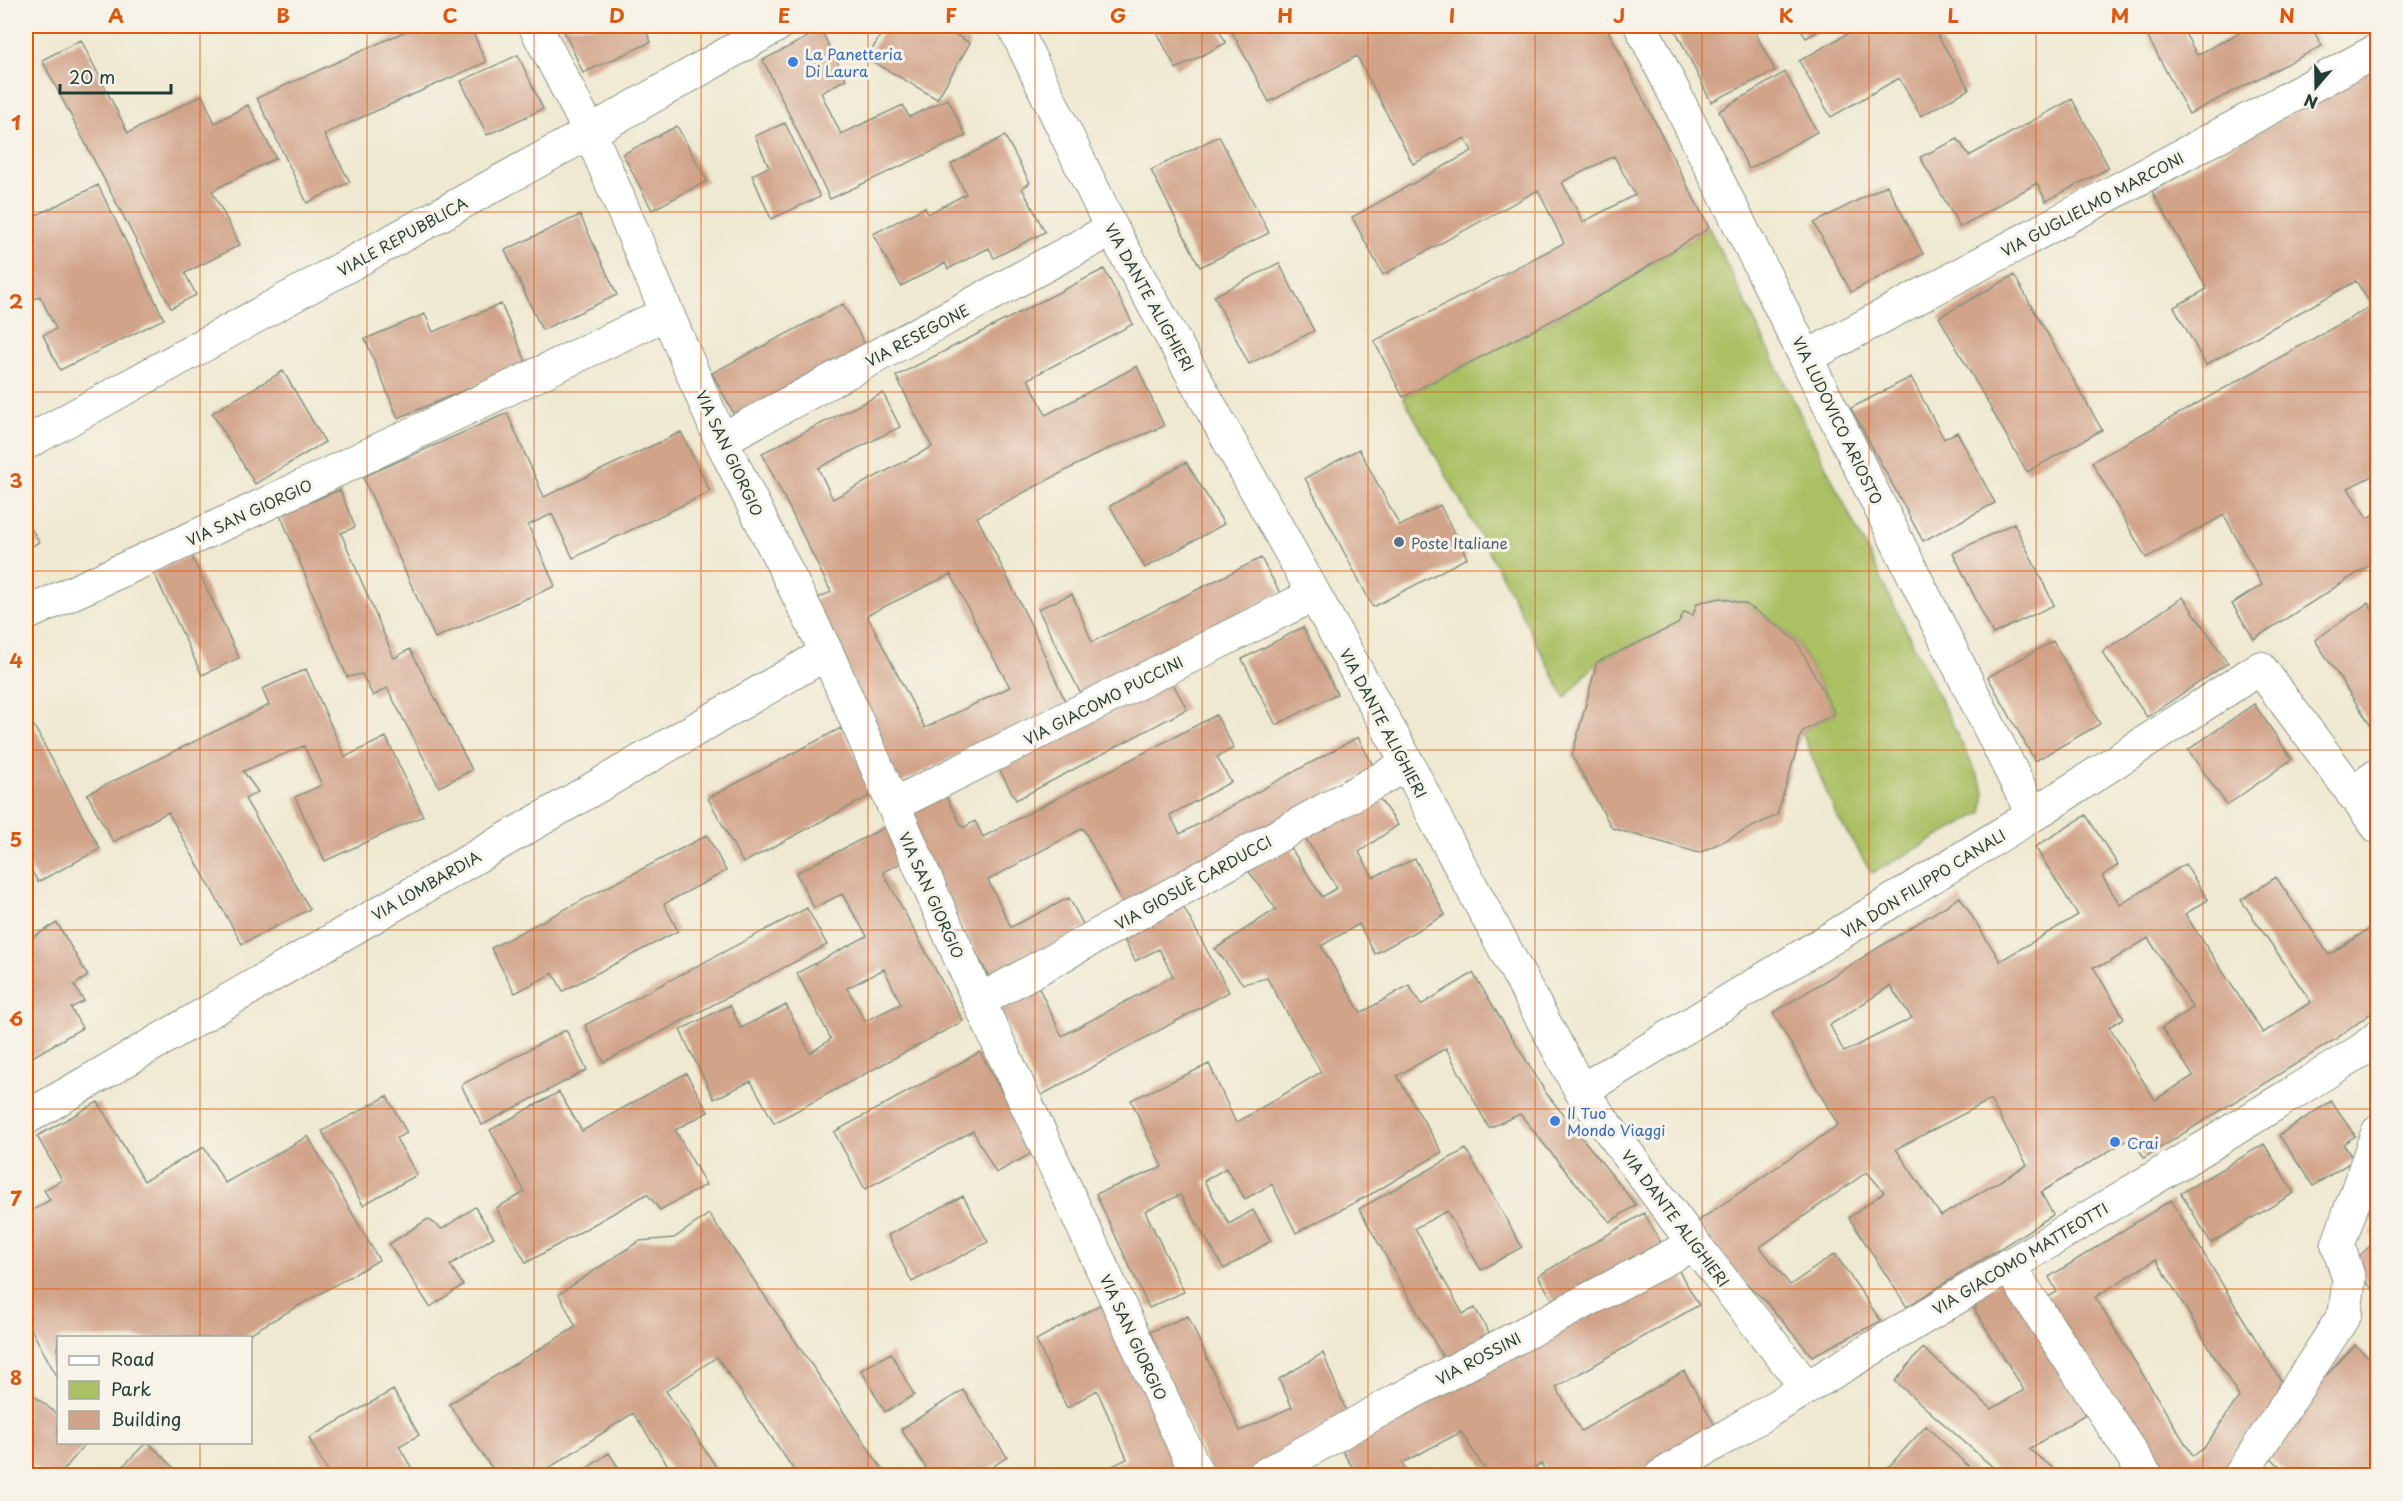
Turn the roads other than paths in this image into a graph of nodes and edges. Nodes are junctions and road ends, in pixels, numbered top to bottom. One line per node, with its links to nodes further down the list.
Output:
1 (535, 26): 6 (street, VIA SAN GIORGIO)
2 (776, 26): 6 (street, VIALE REPUBBLICA)
3 (1014, 26): 7 (street, VIA DANTE ALIGHIERI)
4 (1641, 26): 9 (street, VIA LUDOVICO ARIOSTO)
5 (2378, 50): 9 (street, VIA GUGLIELMO MARCONI)
6 (590, 132): 8 (street, VIA SAN GIORGIO); 11 (street, VIALE REPUBBLICA)
7 (1112, 229): 10 (street, VIA RESEGONE); 12 (street, VIA DANTE ALIGHIERI)
8 (667, 313): 10 (street, VIA SAN GIORGIO); 13 (street, VIA SAN GIORGIO)
9 (1807, 357): 18 (street, VIA LUDOVICO ARIOSTO)
10 (721, 440): 14 (street, VIA SAN GIORGIO)
11 (26, 443)
12 (1313, 594): 15 (street, VIA DANTE ALIGHIERI); 17 (street, VIA GIACOMO PUCCINI)
13 (26, 615)
14 (827, 653): 17 (street, VIA SAN GIORGIO); 23 (street, VIA LOMBARDIA)
15 (1408, 764): 20 (street, VIA GIOSUÈ CARDUCCI); 22 (street, VIA DANTE ALIGHIERI)
16 (2365, 784): 18 (street, VIA DON FILIPPO CANALI); 19 (street)
17 (893, 805): 20 (street, VIA SAN GIORGIO)
18 (2033, 815): 22 (street, VIA DON FILIPPO CANALI)
19 (2378, 827)
20 (978, 1001): 28 (street, VIA SAN GIORGIO)
21 (2372, 1053): 26 (street, VIA GIACOMO MATTEOTTI)
22 (1581, 1090): 25 (street, VIA DANTE ALIGHIERI)
23 (26, 1118)
24 (2378, 1132): 32 (street)
25 (1694, 1244): 27 (street, VIA DANTE ALIGHIERI); 29 (street, VIA ROSSINI)
26 (2008, 1265): 27 (street, VIA GIACOMO MATTEOTTI); 31 (street)
27 (1808, 1388): 30 (street, VIA GIACOMO MATTEOTTI)
28 (1198, 1476)
29 (1263, 1476)
30 (1660, 1476)
31 (2145, 1476)
32 (2240, 1476)

